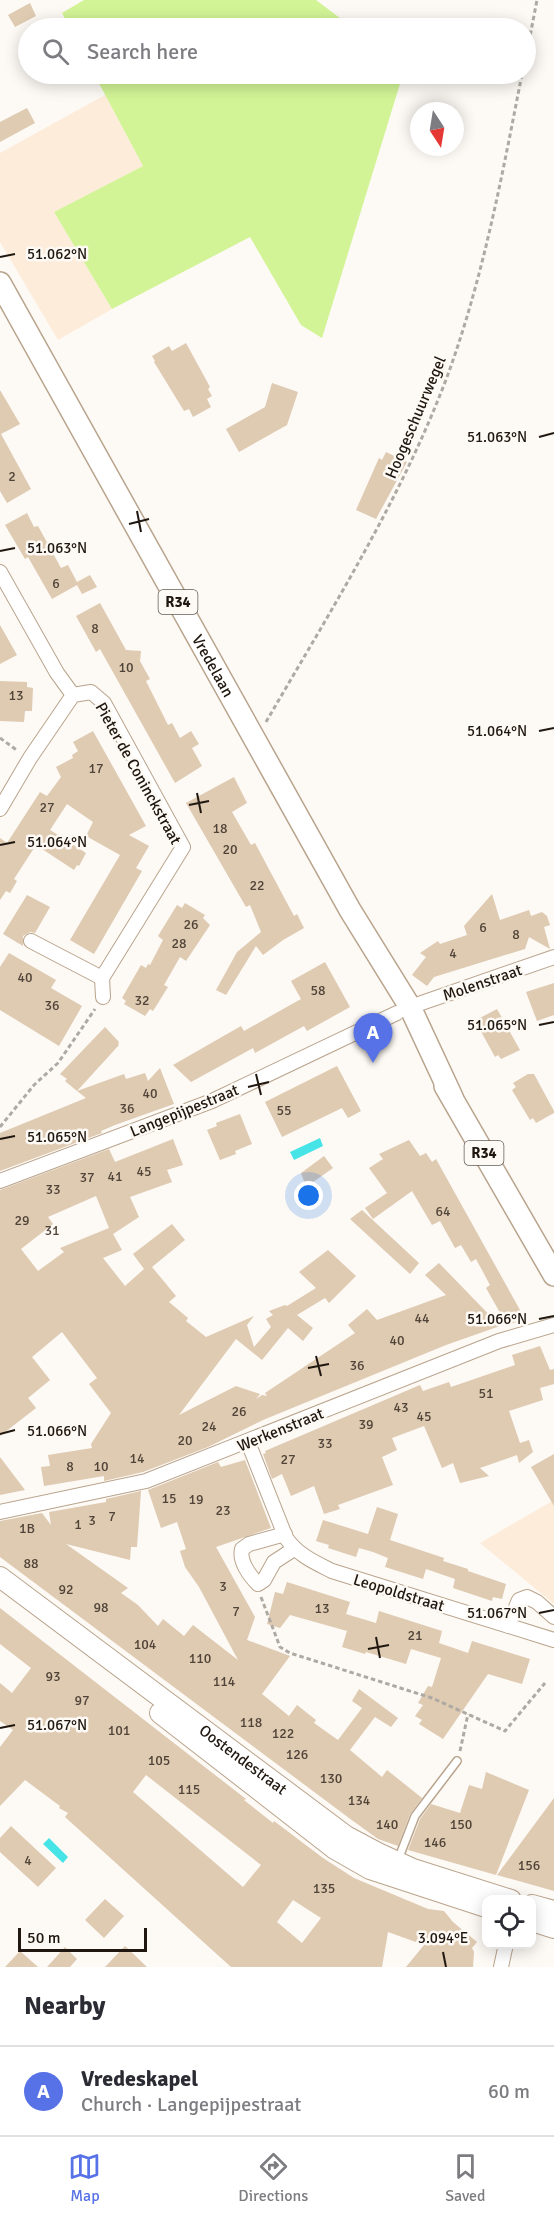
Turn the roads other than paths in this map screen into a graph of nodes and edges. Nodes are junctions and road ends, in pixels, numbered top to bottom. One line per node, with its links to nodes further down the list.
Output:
1 (0, 283): 9 (main road, Vredelaan / R34)
2 (0, 572): 3 (street, Pieter de Coninckstraat)
3 (73, 695): 4 (street); 7 (street, Pieter de Coninckstraat)
4 (0, 808)
5 (31, 941): 7 (street)
6 (554, 957): 9 (street, Molenstraat)
7 (102, 978): 8 (street)
8 (103, 997)
9 (403, 1010): 10 (street, Langepijpestraat); 11 (main road, Vredelaan / R34)
10 (0, 1181)
11 (554, 1275)
12 (554, 1325): 13 (street, Werkenstraat)
13 (248, 1442): 14 (street, Werkenstraat); 15 (street, Leopoldstraat)
14 (0, 1512)
15 (285, 1534): 16 (street, Leopoldstraat); 16 (street)
16 (294, 1549): 20 (street, Leopoldstraat)
17 (0, 1577): 23 (street, Oostendestraat)
18 (0, 1582): 25 (street, Oostendestraat)
19 (554, 1617): 20 (street)
20 (508, 1626): 21 (street, Leopoldstraat)
21 (554, 1640)
22 (457, 1761): 23 (lane)
23 (398, 1862): 24 (street, Oostendestraat)
24 (498, 1895)
25 (482, 1906)
26 (536, 1906): 27 (street)
27 (554, 1911)
28 (536, 1923): 29 (street)
29 (554, 1928)
30 (505, 1949): 31 (street)
31 (501, 1967)

